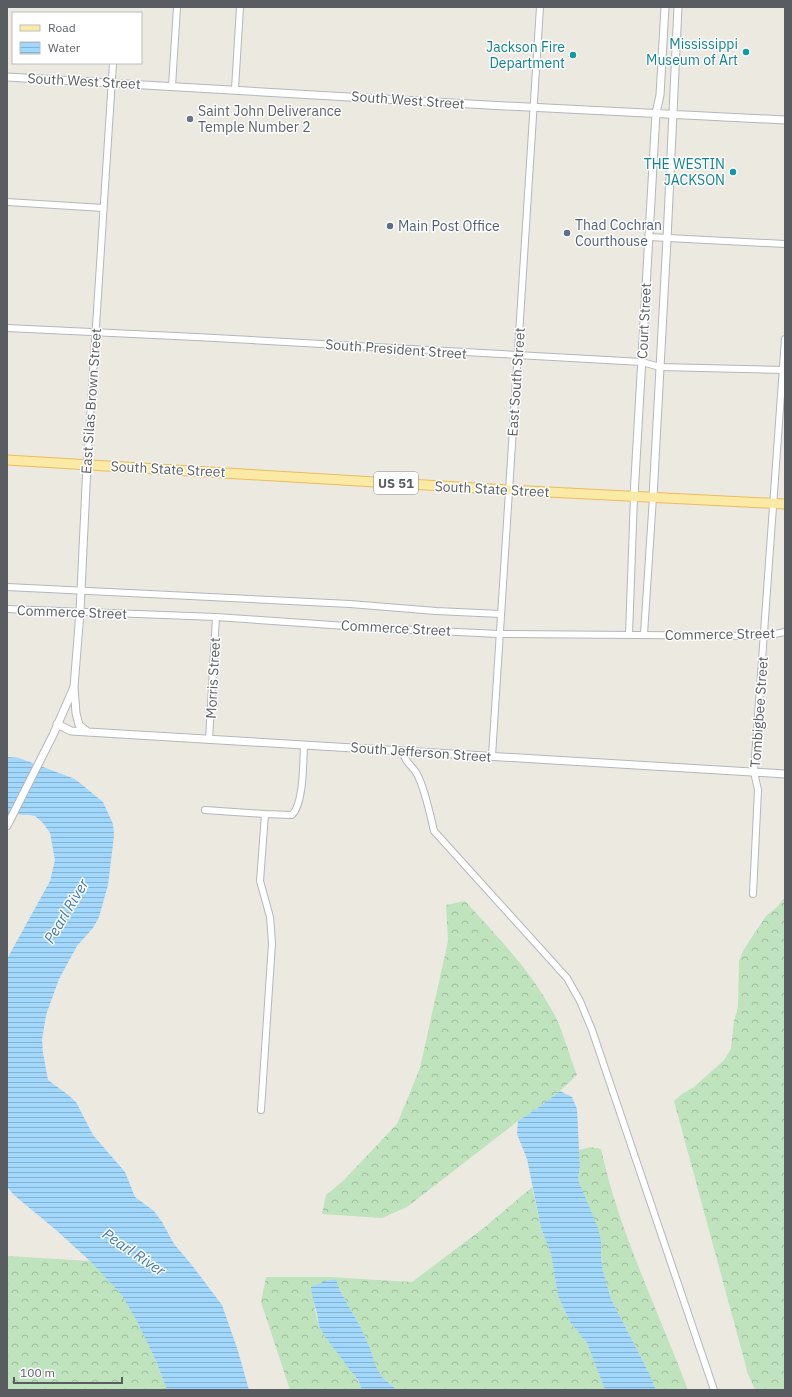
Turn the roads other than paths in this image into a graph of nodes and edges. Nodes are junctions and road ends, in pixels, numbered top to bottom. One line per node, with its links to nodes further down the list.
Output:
1 (177, 7): 9 (street)
2 (240, 7): 10 (street)
3 (540, 7): 11 (street, East South Street)
4 (665, 7): 12 (street, Court Street)
5 (678, 7): 13 (street, Court Street)
6 (113, 64): 8 (street, East Silas Brown Street)
7 (7, 77): 8 (street, South West Street)
8 (112, 84): 9 (street, South West Street); 16 (street, East Silas Brown Street)
9 (172, 86): 10 (street, South West Street)
10 (235, 89): 11 (street, South West Street)
11 (533, 107): 12 (street, South West Street); 23 (street, East South Street)
12 (656, 113): 13 (street, South West Street); 17 (street, Court Street)
13 (673, 114): 14 (street, South West Street); 18 (street, Court Street)
14 (785, 120)
15 (7, 202): 16 (street)
16 (103, 208): 21 (street, East Silas Brown Street)
17 (649, 237): 18 (street); 24 (street, Court Street)
18 (668, 239): 19 (street); 25 (street, Court Street)
19 (785, 244)
20 (7, 328): 21 (street, South President Street)
21 (96, 333): 23 (street, South President Street); 28 (street, East Silas Brown Street)
22 (785, 339): 26 (street, Tombigbee Street)
23 (518, 355): 24 (street, South President Street); 29 (street, East South Street)
24 (642, 362): 25 (street, South President Street); 30 (street, Court Street)
25 (660, 367): 26 (street, South President Street); 31 (street, Court Street)
26 (784, 370): 32 (street, Tombigbee Street)
27 (7, 460): 28 (main road, South State Street / US 51)
28 (87, 465): 29 (main road, South State Street / US 51); 35 (street, East Silas Brown Street)
29 (509, 490): 30 (main road, South State Street / US 51); 38 (street, East South Street)
30 (634, 496): 31 (main road, South State Street / US 51); 42 (street, Court Street)
31 (653, 497): 32 (main road, South State Street / US 51); 43 (street, Court Street)
32 (774, 503): 33 (main road, South State Street / US 51); 44 (street, Tombigbee Street)
33 (785, 504)
34 (7, 587): 35 (street, Commerce Street)
35 (81, 591): 37 (street, East Silas Brown Street); 38 (street, Commerce Street)
36 (7, 609): 37 (street, Commerce Street)
37 (80, 612): 39 (street, Commerce Street); 45 (street, East Silas Brown Street)
38 (501, 614): 41 (street, East South Street)
39 (216, 617): 41 (street, Commerce Street); 48 (street, Morris Street)
40 (785, 632): 44 (street, Commerce Street)
41 (499, 634): 42 (street, Commerce Street); 51 (street, East South Street)
42 (629, 634): 43 (street, Commerce Street)
43 (644, 634): 44 (street, Commerce Street)
44 (764, 636): 52 (street, Tombigbee Street)
45 (74, 687): 46 (street, East Silas Brown Street); 47 (street)
46 (57, 724): 47 (street, South Jefferson Street); 56 (street, East Silas Brown Street)
47 (88, 732): 48 (street, South Jefferson Street)
48 (209, 740): 49 (street, South Jefferson Street)
49 (304, 745): 50 (street, South Jefferson Street); 55 (street)
50 (403, 751): 51 (street, South Jefferson Street); 59 (street)
51 (492, 756): 52 (street, South Jefferson Street)
52 (754, 772): 53 (street, South Jefferson Street); 57 (street, Tombigbee Street)
53 (785, 774)
54 (205, 810): 55 (street)
55 (265, 814): 58 (street)
56 (7, 826)
57 (752, 894)
58 (261, 1110)
59 (714, 1390)

